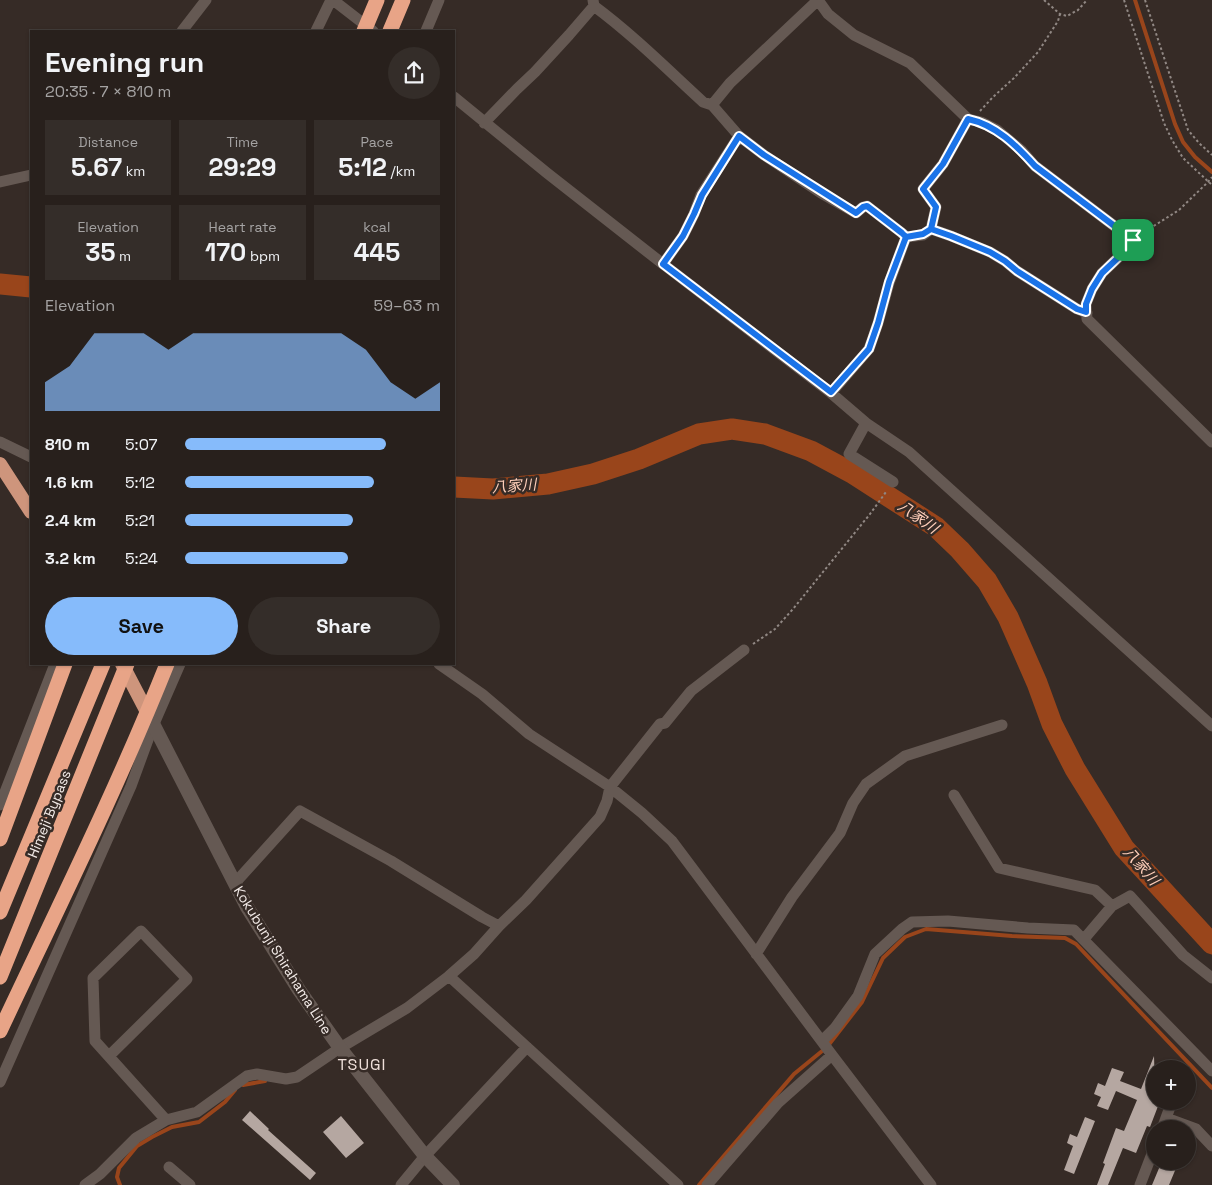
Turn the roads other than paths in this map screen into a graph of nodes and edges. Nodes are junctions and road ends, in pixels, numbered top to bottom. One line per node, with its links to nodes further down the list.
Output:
1 (206, 0): 8 (street)
2 (332, 0): 9 (street); 11 (street)
3 (377, 0): 10 (highway)
4 (403, 0): 12 (highway)
5 (439, 0): 13 (street)
6 (818, 0): 15 (street); 16 (street)
7 (594, 2): 15 (street); 17 (street)
8 (183, 30)
9 (317, 30)
10 (364, 30)
11 (372, 30)
12 (390, 30)
13 (426, 30)
14 (455, 98): 17 (street)
15 (712, 105): 18 (street)
16 (968, 119): 21 (street); 24 (street)
17 (484, 123): 23 (street)
18 (739, 136): 22 (street); 23 (street)
19 (30, 175): 20 (street)
20 (0, 182)
21 (931, 229): 22 (street); 24 (street)
22 (906, 237): 25 (street)
23 (663, 264): 25 (street)
24 (1086, 312): 28 (street)
25 (831, 392): 26 (street)
26 (866, 423): 31 (street); 44 (street)
27 (0, 442): 29 (street)
28 (1212, 442)
29 (30, 457)
30 (0, 464): 32 (highway)
31 (893, 482)
32 (30, 510)
33 (744, 650): 45 (street)
34 (55, 665): 47 (street)
35 (65, 665): 48 (highway)
36 (103, 665): 51 (highway, Himeji Bypass)
37 (123, 665): 42 (highway)
38 (127, 665): 56 (highway, Himeji Bypass)
39 (167, 665): 42 (highway)
40 (179, 665): 42 (street)
41 (440, 665): 45 (street)
42 (150, 719): 49 (main road, Kokubunji Shirahama Line); 58 (highway); 65 (street)
43 (1002, 726): 54 (street)
44 (1212, 726)
45 (610, 787): 52 (street); 54 (street)
46 (954, 795): 50 (street)
47 (0, 805)
48 (0, 839)
49 (235, 883): 52 (street); 61 (main road, Kokubunji Shirahama Line)
50 (1112, 906): 53 (street); 57 (street)
51 (0, 912)
52 (499, 926): 55 (street)
53 (1084, 939): 59 (street); 64 (street)
54 (756, 954): 59 (street)
55 (449, 976): 60 (street); 61 (street)
56 (0, 977)
57 (1212, 978)
58 (0, 1032)
59 (822, 1041): 62 (street)
60 (527, 1047): 69 (street); 76 (street)
61 (340, 1048): 67 (street); 69 (main road, Kokubunji Shirahama Line)
62 (832, 1055): 77 (street); 78 (street)
63 (109, 1056): 63 (street); 67 (street)
64 (1212, 1071)
65 (0, 1082)
66 (1166, 1118): 68 (street)
67 (166, 1120): 72 (street)
68 (1212, 1146)
69 (425, 1156): 74 (street); 75 (main road, Kokubunji Shirahama Line)
70 (169, 1166): 73 (street)
71 (1146, 1169): 79 (street)
72 (85, 1185)
73 (190, 1185)
74 (401, 1185)
75 (454, 1185)
76 (678, 1185)
77 (707, 1185)
78 (931, 1185)
79 (1140, 1185)

